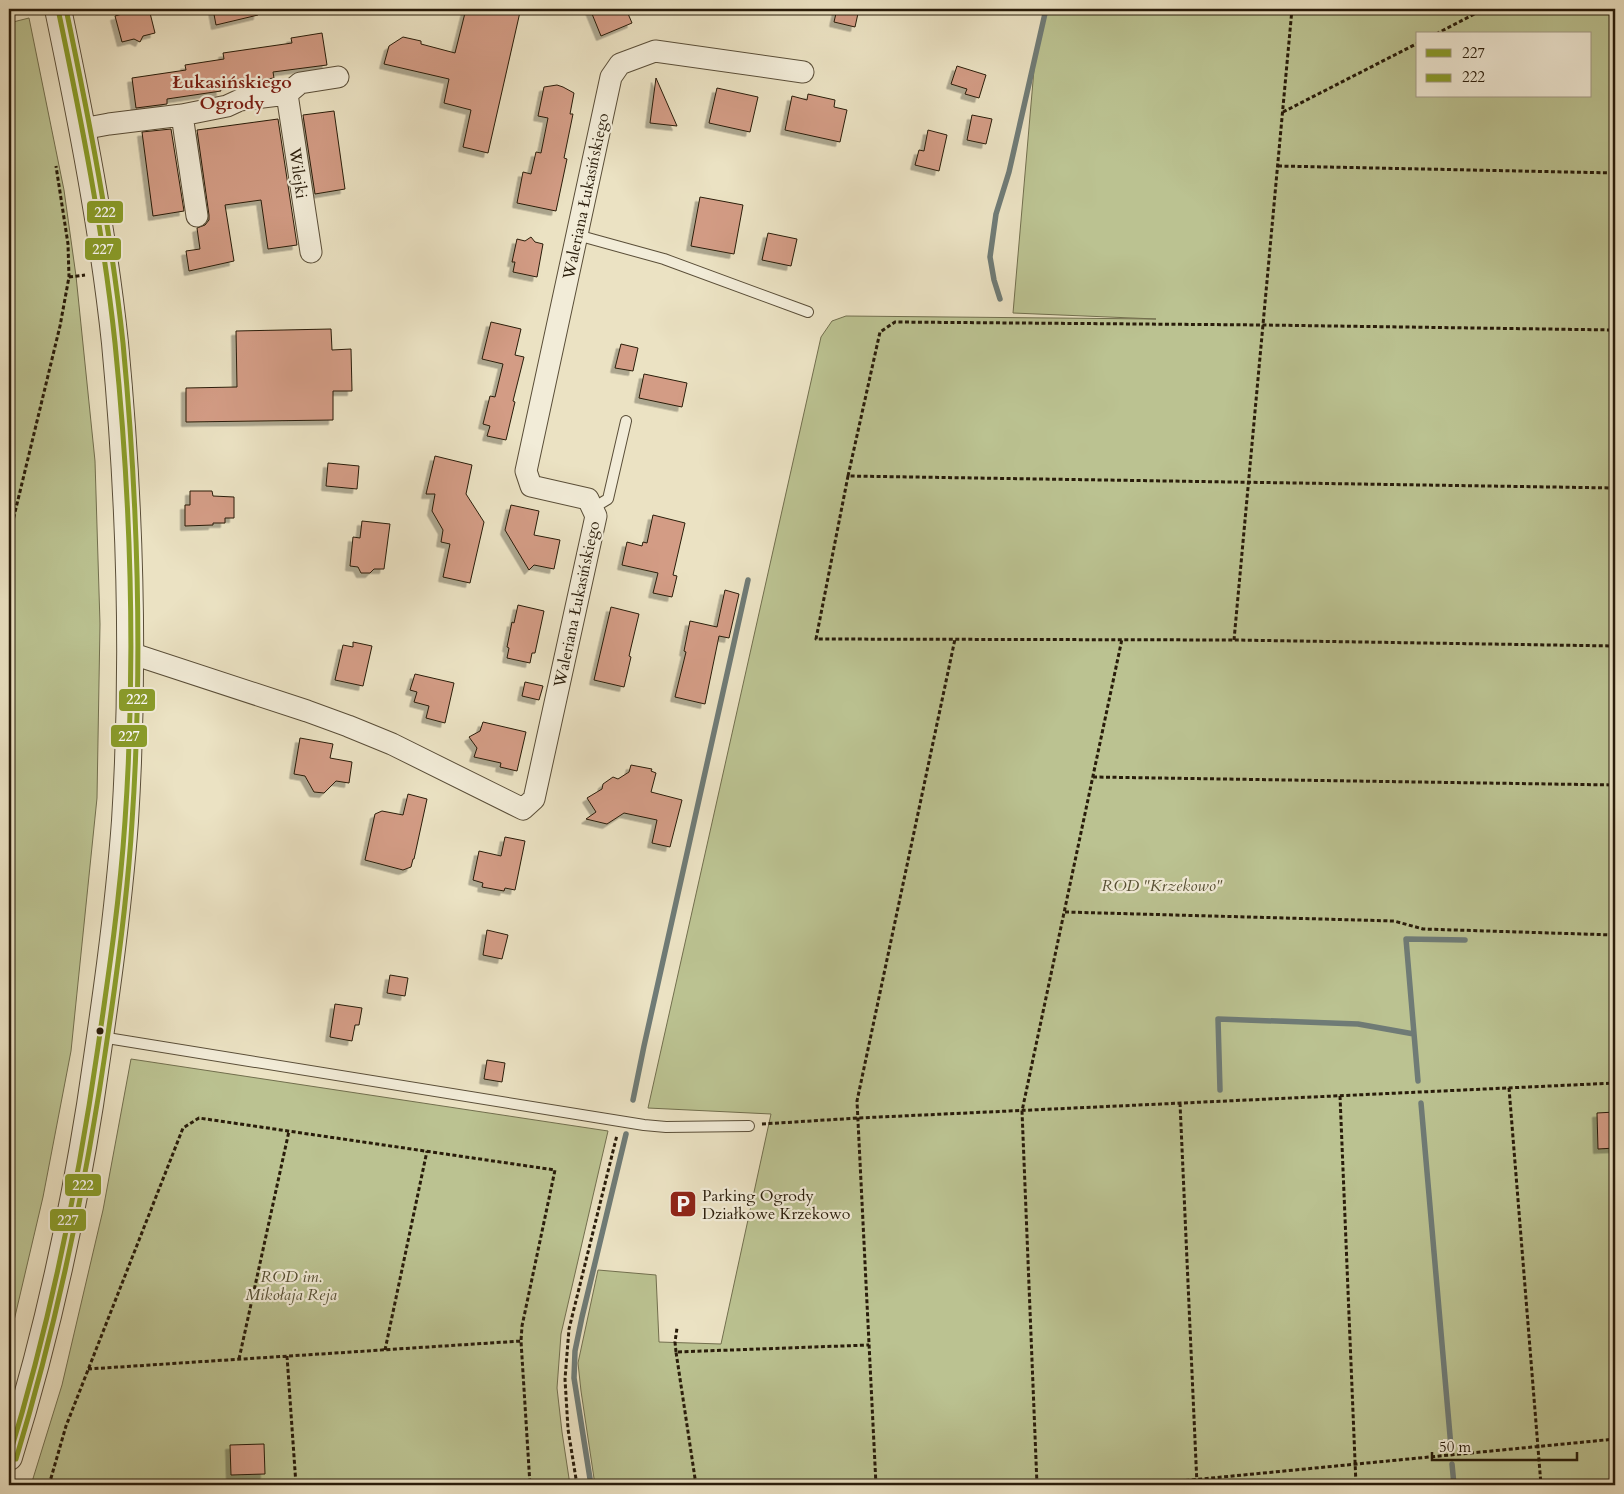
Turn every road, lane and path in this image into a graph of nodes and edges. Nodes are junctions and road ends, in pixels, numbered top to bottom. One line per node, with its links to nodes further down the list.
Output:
1 (58, 9): 11 (street)
2 (1292, 9): 9 (path)
3 (1484, 9): 4 (path)
4 (1440, 32)
5 (1416, 44): 9 (path)
6 (803, 72): 16 (street, Waleriana Łukasińskiego)
7 (338, 77): 8 (street)
8 (287, 94): 10 (street); 17 (street, Wilejki)
9 (1283, 112): 13 (path)
10 (182, 114): 11 (street); 15 (street)
11 (82, 129): 33 (street)
12 (56, 166): 19 (path)
13 (1278, 166): 14 (path); 21 (path)
14 (1615, 173)
15 (197, 216)
16 (577, 235): 20 (lane); 27 (street, Waleriana Łukasińskiego)
17 (310, 252)
18 (76, 276): 19 (path)
19 (69, 277): 28 (path)
20 (808, 312)
21 (1263, 325): 22 (path); 24 (path); 25 (path)
22 (1615, 330)
23 (626, 420): 27 (lane)
24 (848, 476): 25 (path); 29 (path)
25 (1248, 482): 26 (path); 31 (path)
26 (1615, 488)
27 (593, 508): 33 (street, Waleriana Łukasińskiego)
28 (9, 537)
29 (955, 639): 30 (path); 44 (path)
30 (1122, 639): 31 (path); 34 (path)
31 (1234, 640): 32 (path)
32 (1615, 646)
33 (130, 653): 38 (street)
34 (1093, 777): 35 (path); 36 (path)
35 (1615, 785)
36 (1064, 912): 37 (path); 43 (path)
37 (1615, 935)
38 (101, 1037): 45 (lane); 59 (street)
39 (1615, 1083): 40 (path)
40 (1509, 1088): 41 (path); 58 (path)
41 (1340, 1096): 42 (path); 60 (path)
42 (1180, 1104): 43 (path); 61 (path)
43 (1022, 1111): 44 (path); 68 (path)
44 (858, 1118): 46 (path); 51 (path)
45 (620, 1122): 46 (lane); 65 (path)
46 (749, 1126)
47 (289, 1131): 48 (path); 55 (path); 56 (path)
48 (428, 1151): 50 (path); 52 (path)
49 (677, 1328): 53 (path)
50 (521, 1342): 52 (path); 64 (path)
51 (869, 1345): 53 (path); 67 (path)
52 (385, 1350): 54 (path)
53 (676, 1352): 66 (path)
54 (287, 1356): 55 (path); 63 (path)
55 (239, 1359): 56 (path)
56 (88, 1369): 62 (path)
57 (1615, 1439): 58 (path)
58 (1538, 1446): 60 (path); 72 (path)
59 (9, 1457)
60 (1355, 1464): 61 (path); 71 (path)
61 (1196, 1480): 69 (path); 70 (path)
62 (49, 1485)
63 (296, 1485)
64 (530, 1485)
65 (577, 1485)
66 (696, 1485)
67 (876, 1485)
68 (1037, 1485)
69 (1140, 1485)
70 (1197, 1485)
71 (1356, 1485)
72 (1541, 1485)

